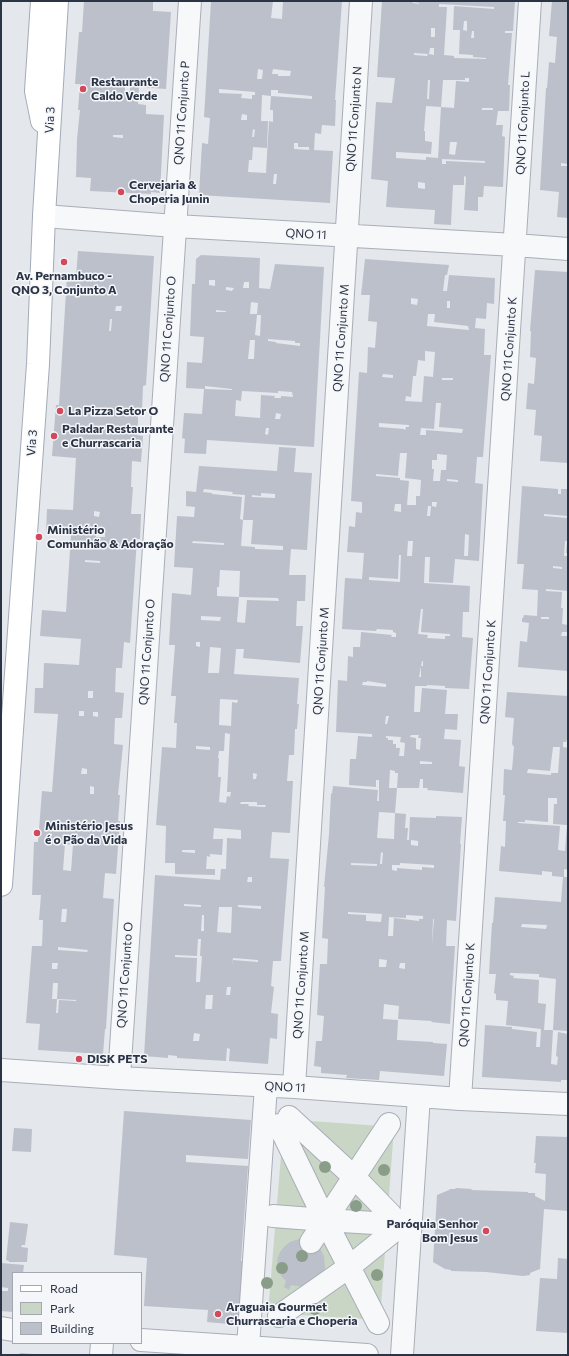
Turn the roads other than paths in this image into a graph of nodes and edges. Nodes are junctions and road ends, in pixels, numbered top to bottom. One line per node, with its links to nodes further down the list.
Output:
1 (42, 1): 6 (main road)
2 (57, 1): 6 (main road, Via 3)
3 (190, 1): 8 (street, QNO 11 Conjunto P)
4 (361, 1): 9 (street, QNO 11 Conjunto N)
5 (530, 1): 10 (street, QNO 11 Conjunto L)
6 (48, 154): 7 (main road, Via 3)
7 (44, 216): 8 (street, QNO 11); 12 (main road, Via 3)
8 (175, 226): 9 (street, QNO 11); 16 (street, QNO 11 Conjunto O)
9 (347, 236): 10 (street, QNO 11); 18 (street, QNO 11 Conjunto M)
10 (515, 245): 11 (street, QNO 11); 20 (street, QNO 11 Conjunto K)
11 (568, 249)
12 (21, 597): 13 (main road); 14 (main road, Via 3)
13 (1, 613)
14 (1, 885)
15 (1, 1070): 16 (street, QNO 11)
16 (118, 1078): 17 (street, QNO 11)
17 (266, 1086): 18 (street, QNO 11); 35 (street)
18 (294, 1087): 19 (street, QNO 11)
19 (419, 1096): 20 (street, QNO 11); 39 (street)
20 (460, 1099): 21 (street, QNO 11)
21 (568, 1104)
22 (389, 1124): 23 (street)
23 (354, 1177): 25 (street); 25 (street); 26 (street)
24 (273, 1216): 25 (street)
25 (325, 1220): 26 (street); 27 (street); 28 (street)
26 (391, 1224): 28 (street)
27 (311, 1242)
28 (349, 1267): 29 (street); 30 (street)
29 (279, 1316)
30 (378, 1323)
31 (1, 1328): 32 (street)
32 (12, 1330)
33 (142, 1340): 35 (street)
34 (102, 1344): 37 (street)
35 (248, 1347): 36 (street)
36 (270, 1352): 38 (street)
37 (101, 1355)
38 (367, 1355)
39 (402, 1355)

